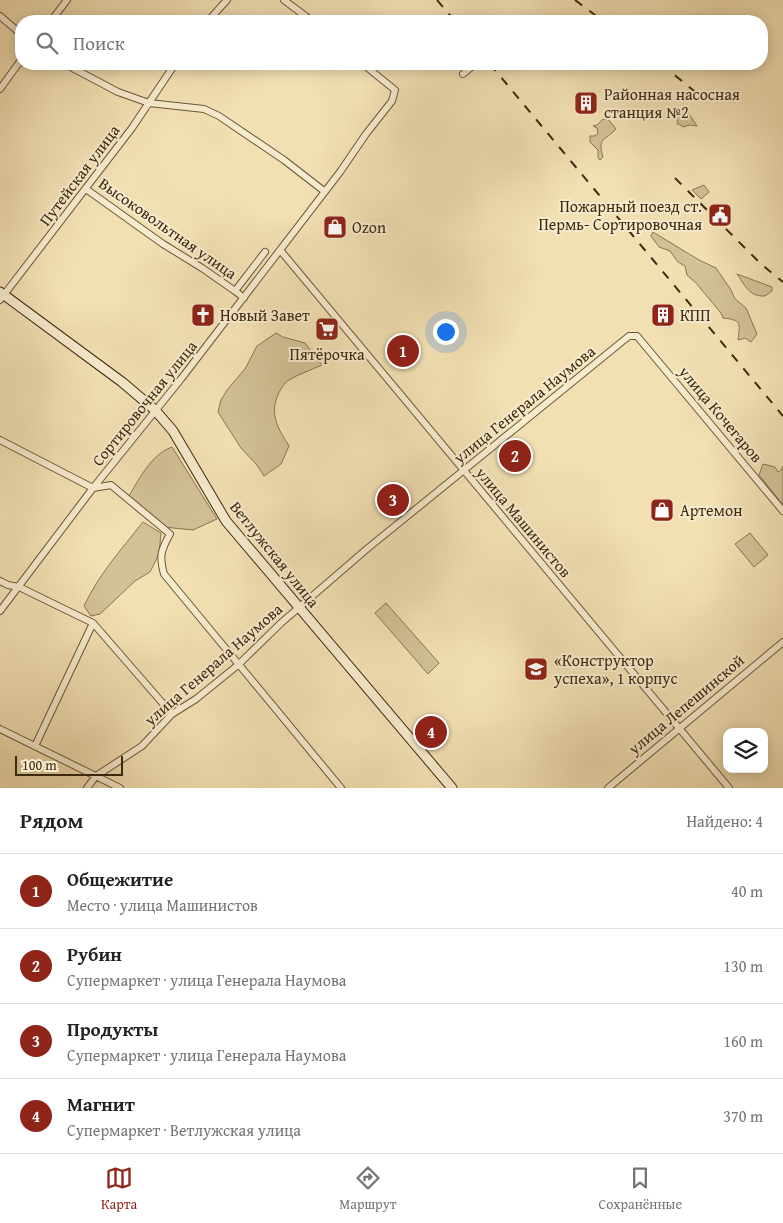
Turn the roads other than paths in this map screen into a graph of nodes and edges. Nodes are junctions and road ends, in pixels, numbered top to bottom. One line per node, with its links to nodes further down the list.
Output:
1 (67, 0): 4 (street)
2 (227, 0): 5 (street)
3 (284, 0): 6 (street)
4 (56, 15)
5 (213, 15)
6 (304, 15)
7 (0, 16): 8 (street)
8 (15, 29)
9 (15, 68): 15 (street)
10 (76, 70): 16 (street)
11 (171, 70): 16 (street, Путейская улица)
12 (370, 70): 18 (street, Сортировочная улица)
13 (468, 70): 14 (street)
14 (463, 74)
15 (0, 89)
16 (149, 102): 17 (street, Путейская улица); 18 (street)
17 (86, 188): 21 (street, Высоковольтная улица); 22 (street, Путейская улица)
18 (324, 191): 19 (street, Сортировочная улица)
19 (280, 250): 23 (street, Сортировочная улица); 27 (street, улица Машинистов)
20 (265, 252): 21 (street, Высоковольтная улица)
21 (235, 291): 23 (street, Высоковольтная улица)
22 (1, 296): 25 (main road, Ветлужская улица)
23 (244, 298): 25 (street, Сортировочная улица)
24 (637, 336): 27 (street, улица Генерала Наумова); 29 (street, улица Кочегаров)
25 (155, 410): 28 (street, Сортировочная улица); 32 (main road, Ветлужская улица)
26 (0, 440): 28 (street)
27 (463, 471): 32 (street, улица Генерала Наумова); 38 (street, улица Машинистов)
28 (93, 488): 31 (street, Сортировочная улица); 36 (street)
29 (783, 511)
30 (0, 581): 31 (street)
31 (19, 587): 33 (street, Сортировочная улица); 34 (street)
32 (298, 608): 36 (street, улица Генерала Наумова); 45 (main road, Ветлужская улица)
33 (0, 611)
34 (93, 623): 37 (street); 40 (street)
35 (783, 642): 38 (street, улица Лепешинской)
36 (238, 665): 37 (street, улица Генерала Наумова); 44 (street)
37 (172, 714): 41 (street, улица Генерала Наумова)
38 (678, 728): 46 (street, улица Лепешинской); 47 (street, улица Машинистов)
39 (0, 729): 40 (street)
40 (35, 746): 41 (street)
41 (96, 776): 42 (street, улица Генерала Наумова); 43 (street)
42 (87, 788)
43 (120, 788)
44 (341, 788)
45 (452, 788)
46 (608, 788)
47 (729, 788)

